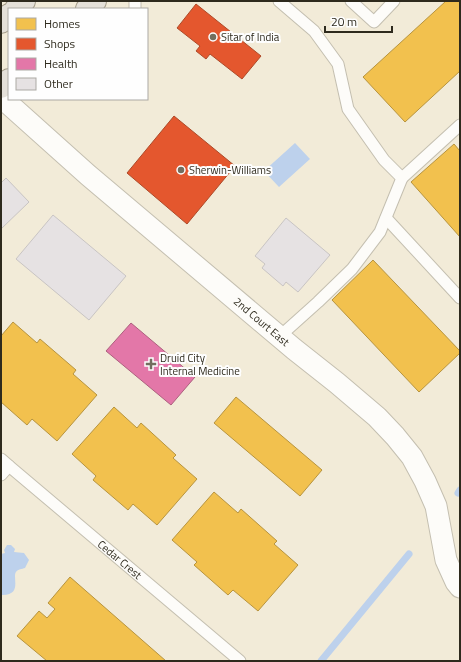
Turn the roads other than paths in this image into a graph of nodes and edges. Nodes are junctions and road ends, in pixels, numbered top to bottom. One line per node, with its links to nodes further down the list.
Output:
1 (279, 1): 6 (lane)
2 (351, 1): 3 (lane)
3 (394, 1)
4 (1, 97): 9 (street, 2nd Court East)
5 (460, 125): 6 (lane)
6 (402, 178): 7 (lane)
7 (386, 218): 8 (lane); 9 (lane)
8 (460, 298)
9 (279, 337): 12 (street, 2nd Court East)
10 (5, 463): 11 (lane, Cedar Crest); 13 (lane, Cedar Crest)
11 (1, 475)
12 (460, 587)
13 (240, 661)

